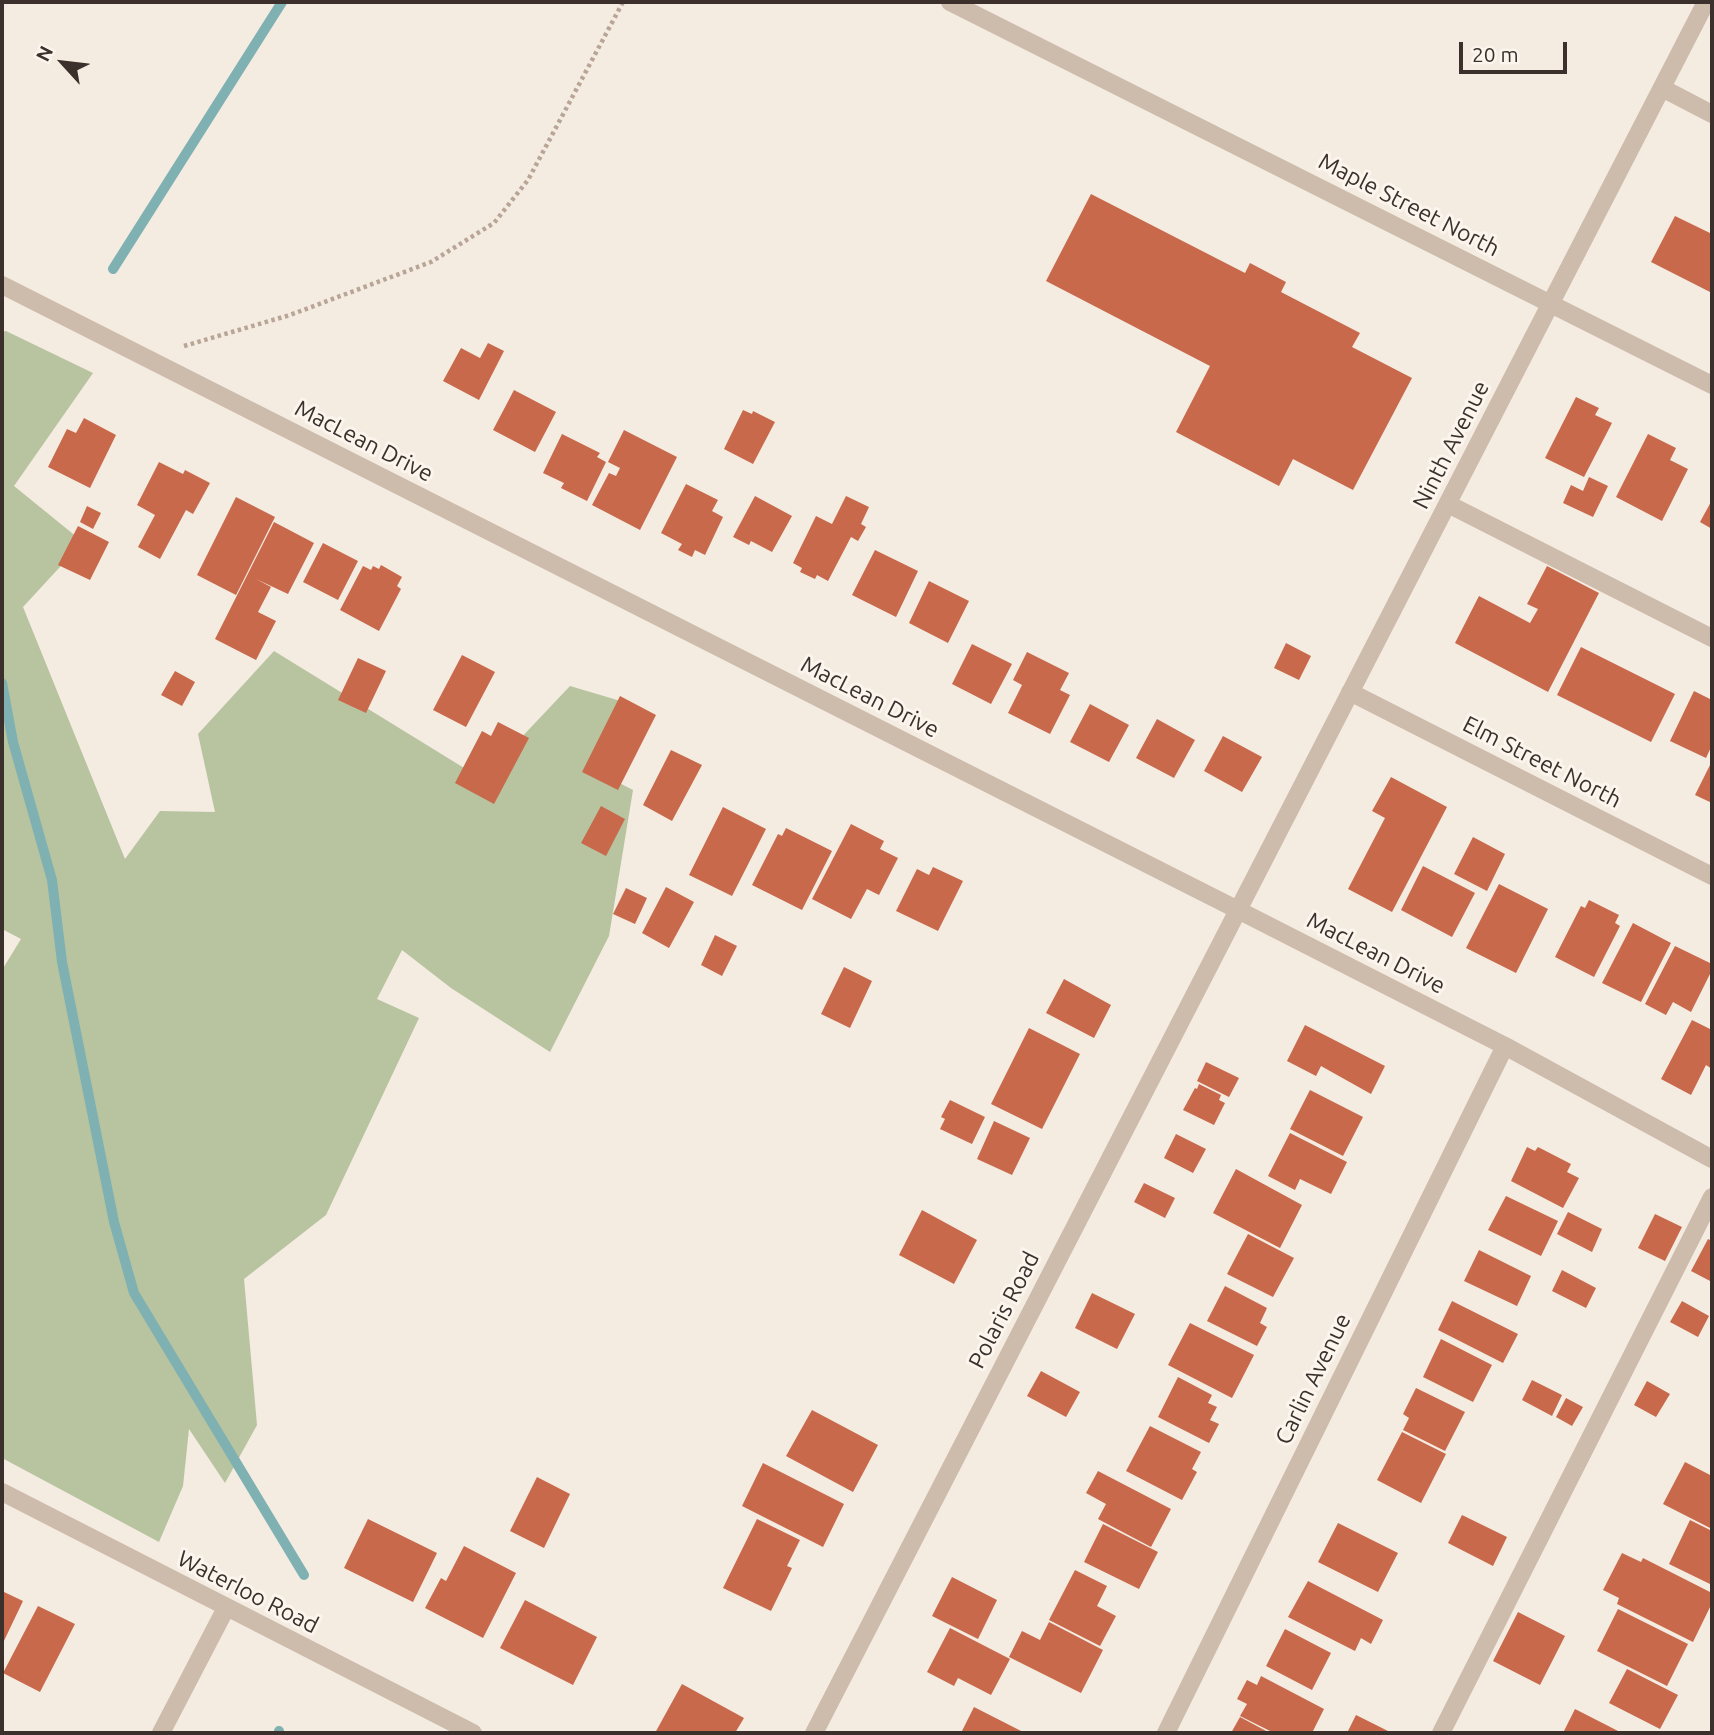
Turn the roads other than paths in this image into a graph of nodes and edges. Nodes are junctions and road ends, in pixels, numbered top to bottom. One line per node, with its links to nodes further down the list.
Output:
1 (950, 2): 6 (street, Maple Street North)
2 (1706, 2): 3 (street, Ninth Avenue)
3 (1661, 88): 4 (street); 6 (street, Ninth Avenue)
4 (1712, 114)
5 (2, 285): 12 (street, MacLean Drive)
6 (1550, 304): 7 (street, Maple Street North); 8 (street, Ninth Avenue)
7 (1712, 385)
8 (1448, 504): 9 (street); 10 (street, Ninth Avenue)
9 (1712, 638)
10 (1350, 692): 11 (street, Elm Street North); 12 (street, Ninth Avenue)
11 (1712, 876)
12 (1238, 910): 13 (street, MacLean Drive); 20 (street, Polaris Road)
13 (1505, 1046): 14 (street, MacLean Drive); 21 (street, Carlin Avenue)
14 (1712, 1159)
15 (1712, 1197): 22 (street)
16 (2, 1492): 17 (street, Waterloo Road)
17 (226, 1608): 18 (street); 19 (street, Waterloo Road)
18 (161, 1733)
19 (473, 1733)
20 (814, 1733)
21 (1166, 1733)
22 (1441, 1733)

